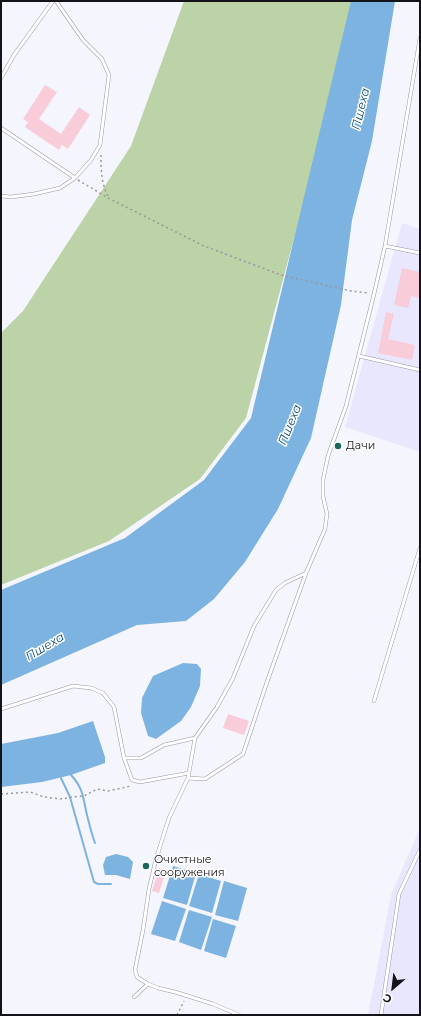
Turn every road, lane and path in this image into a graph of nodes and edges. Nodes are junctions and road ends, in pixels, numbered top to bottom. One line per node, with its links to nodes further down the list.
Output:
1 (55, 1): 3 (lane); 5 (lane)
2 (420, 38): 9 (lane)
3 (1, 78)
4 (1, 128): 6 (lane)
5 (100, 145): 6 (lane); 8 (path)
6 (75, 178): 7 (lane); 8 (path)
7 (1, 196)
8 (110, 199): 11 (path)
9 (385, 246): 10 (lane); 11 (lane)
10 (420, 253)
11 (374, 294): 12 (lane)
12 (359, 356): 13 (lane); 15 (lane)
13 (420, 370)
14 (420, 548): 16 (lane)
15 (306, 572): 18 (lane); 21 (lane)
16 (374, 701)
17 (1, 709): 19 (lane)
18 (195, 738): 19 (lane); 20 (lane)
19 (124, 758): 22 (lane)
20 (189, 773): 21 (lane); 22 (lane)
21 (188, 778): 25 (lane)
22 (140, 782): 23 (path)
23 (1, 794)
24 (420, 850): 30 (lane)
25 (148, 984): 26 (lane); 27 (lane)
26 (186, 996): 28 (path); 29 (lane)
27 (134, 997)
28 (177, 1015)
29 (239, 1015)
30 (381, 1015)

